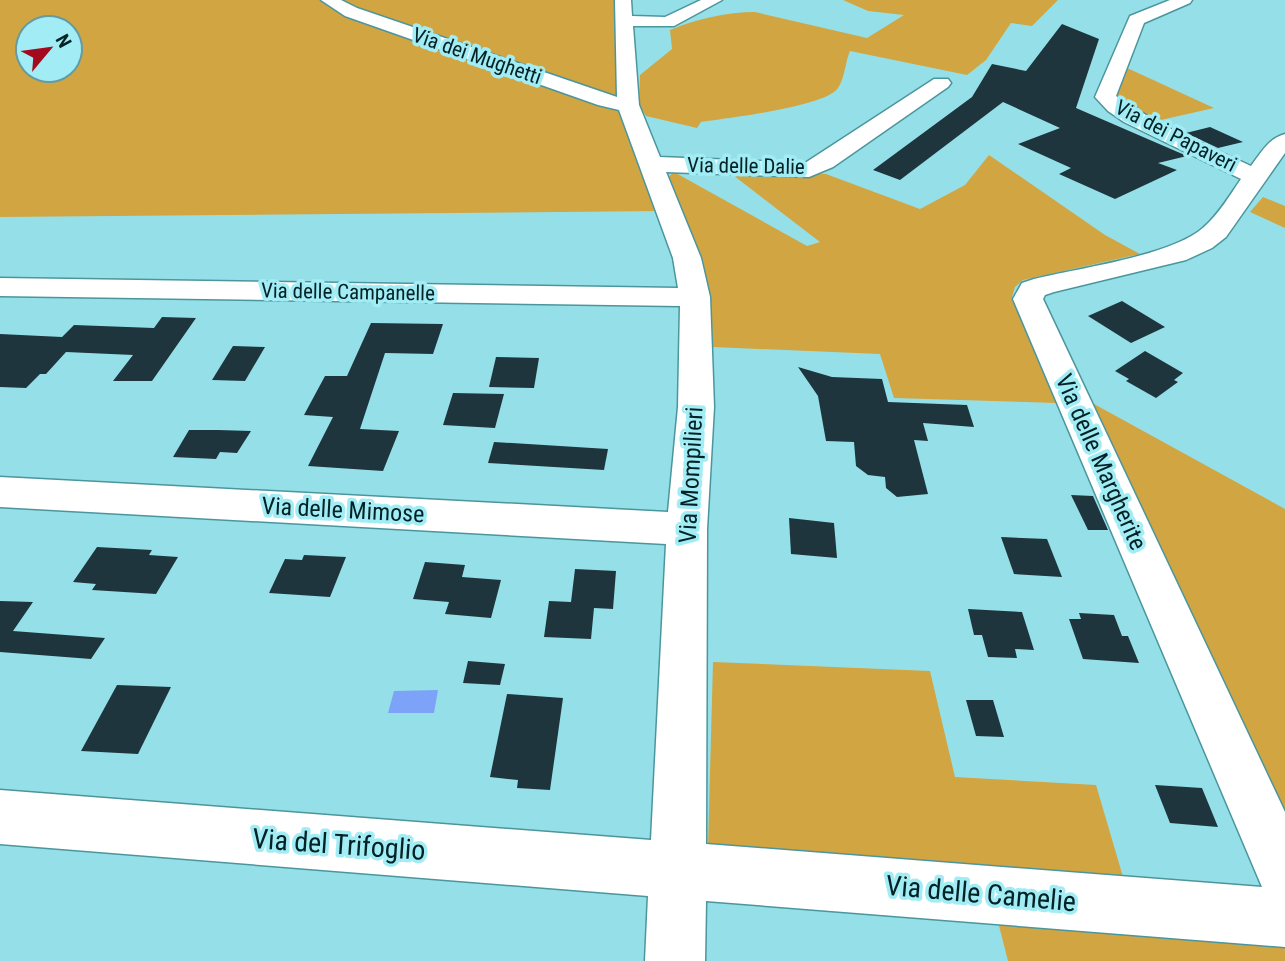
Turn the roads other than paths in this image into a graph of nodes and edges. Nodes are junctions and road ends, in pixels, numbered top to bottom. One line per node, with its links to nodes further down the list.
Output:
1 (329, 0): 9 (street, Via dei Mughetti)
2 (623, 0): 5 (street, Via Mompilieri)
3 (714, 0): 6 (street)
4 (1184, 0): 12 (street, Via dei Papaveri)
5 (624, 21): 6 (street); 7 (street, Via Mompilieri)
6 (657, 22): 7 (street)
7 (626, 60): 9 (street, Via Mompilieri)
8 (941, 83): 11 (street, Via delle Dalie)
9 (628, 105): 11 (street, Via Mompilieri)
10 (1285, 141): 12 (street)
11 (651, 164): 14 (street, Via Mompilieri)
12 (1269, 169): 19 (street, Via delle Margherite)
13 (0, 287): 14 (street, Via delle Campanelle)
14 (695, 297): 16 (street, Via Mompilieri)
15 (0, 492): 16 (street, Via delle Mimose)
16 (687, 529): 18 (street, Via Mompilieri)
17 (0, 817): 18 (street, Via del Trifoglio)
18 (677, 869): 20 (street, Via delle Camelie); 21 (street, Via Mompilieri)
19 (1285, 874)
20 (1285, 918)
21 (675, 961)

